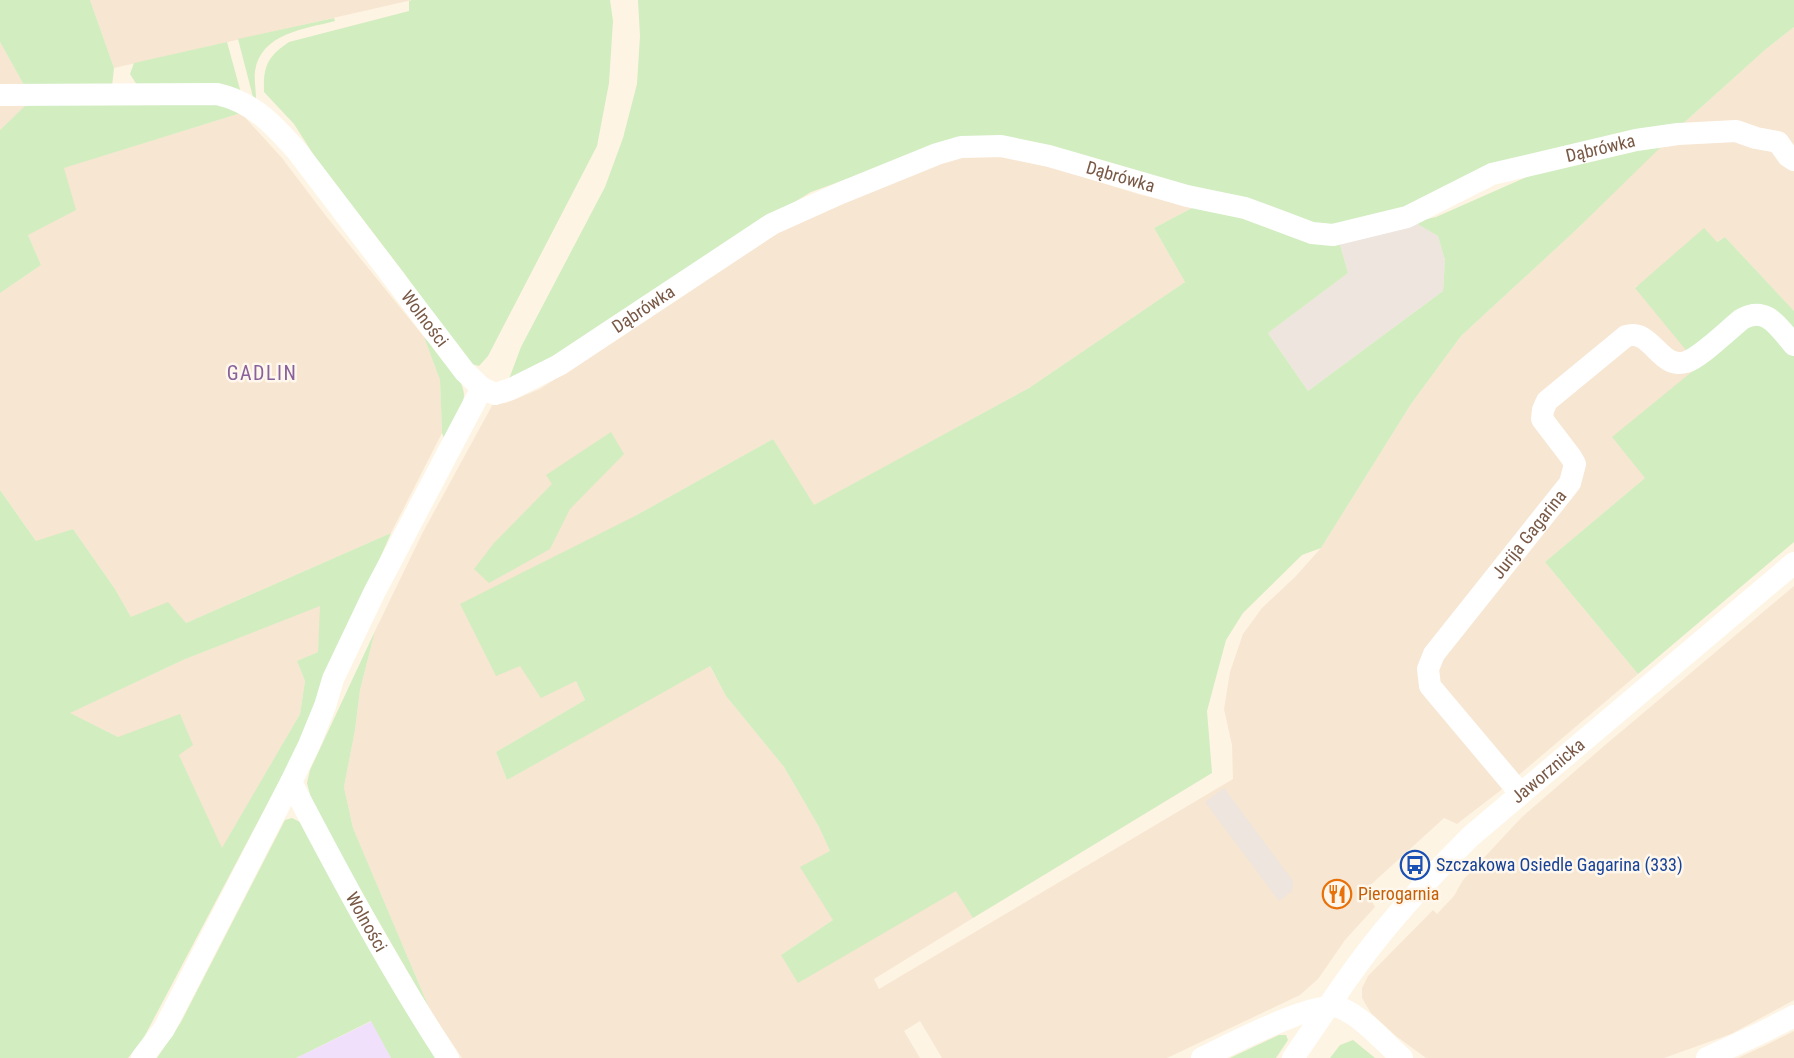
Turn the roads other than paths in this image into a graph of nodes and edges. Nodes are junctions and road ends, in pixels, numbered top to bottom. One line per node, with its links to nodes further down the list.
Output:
1 (0, 95): 4 (street, Wolności)
2 (1794, 160): 4 (street, Dąbrówka)
3 (1794, 345): 7 (street, Jurija Gagarina)
4 (482, 388): 6 (street)
5 (1794, 563): 7 (street, Jaworznicka)
6 (291, 782): 10 (street); 11 (street, Wolności)
7 (1520, 793): 8 (street, Jaworznicka)
8 (1330, 1005): 12 (street); 13 (street, Jaworznicka); 14 (street)
9 (1794, 1016): 15 (street)
10 (142, 1058)
11 (448, 1058)
12 (1202, 1058)
13 (1293, 1058)
14 (1402, 1058)
15 (1707, 1058)

